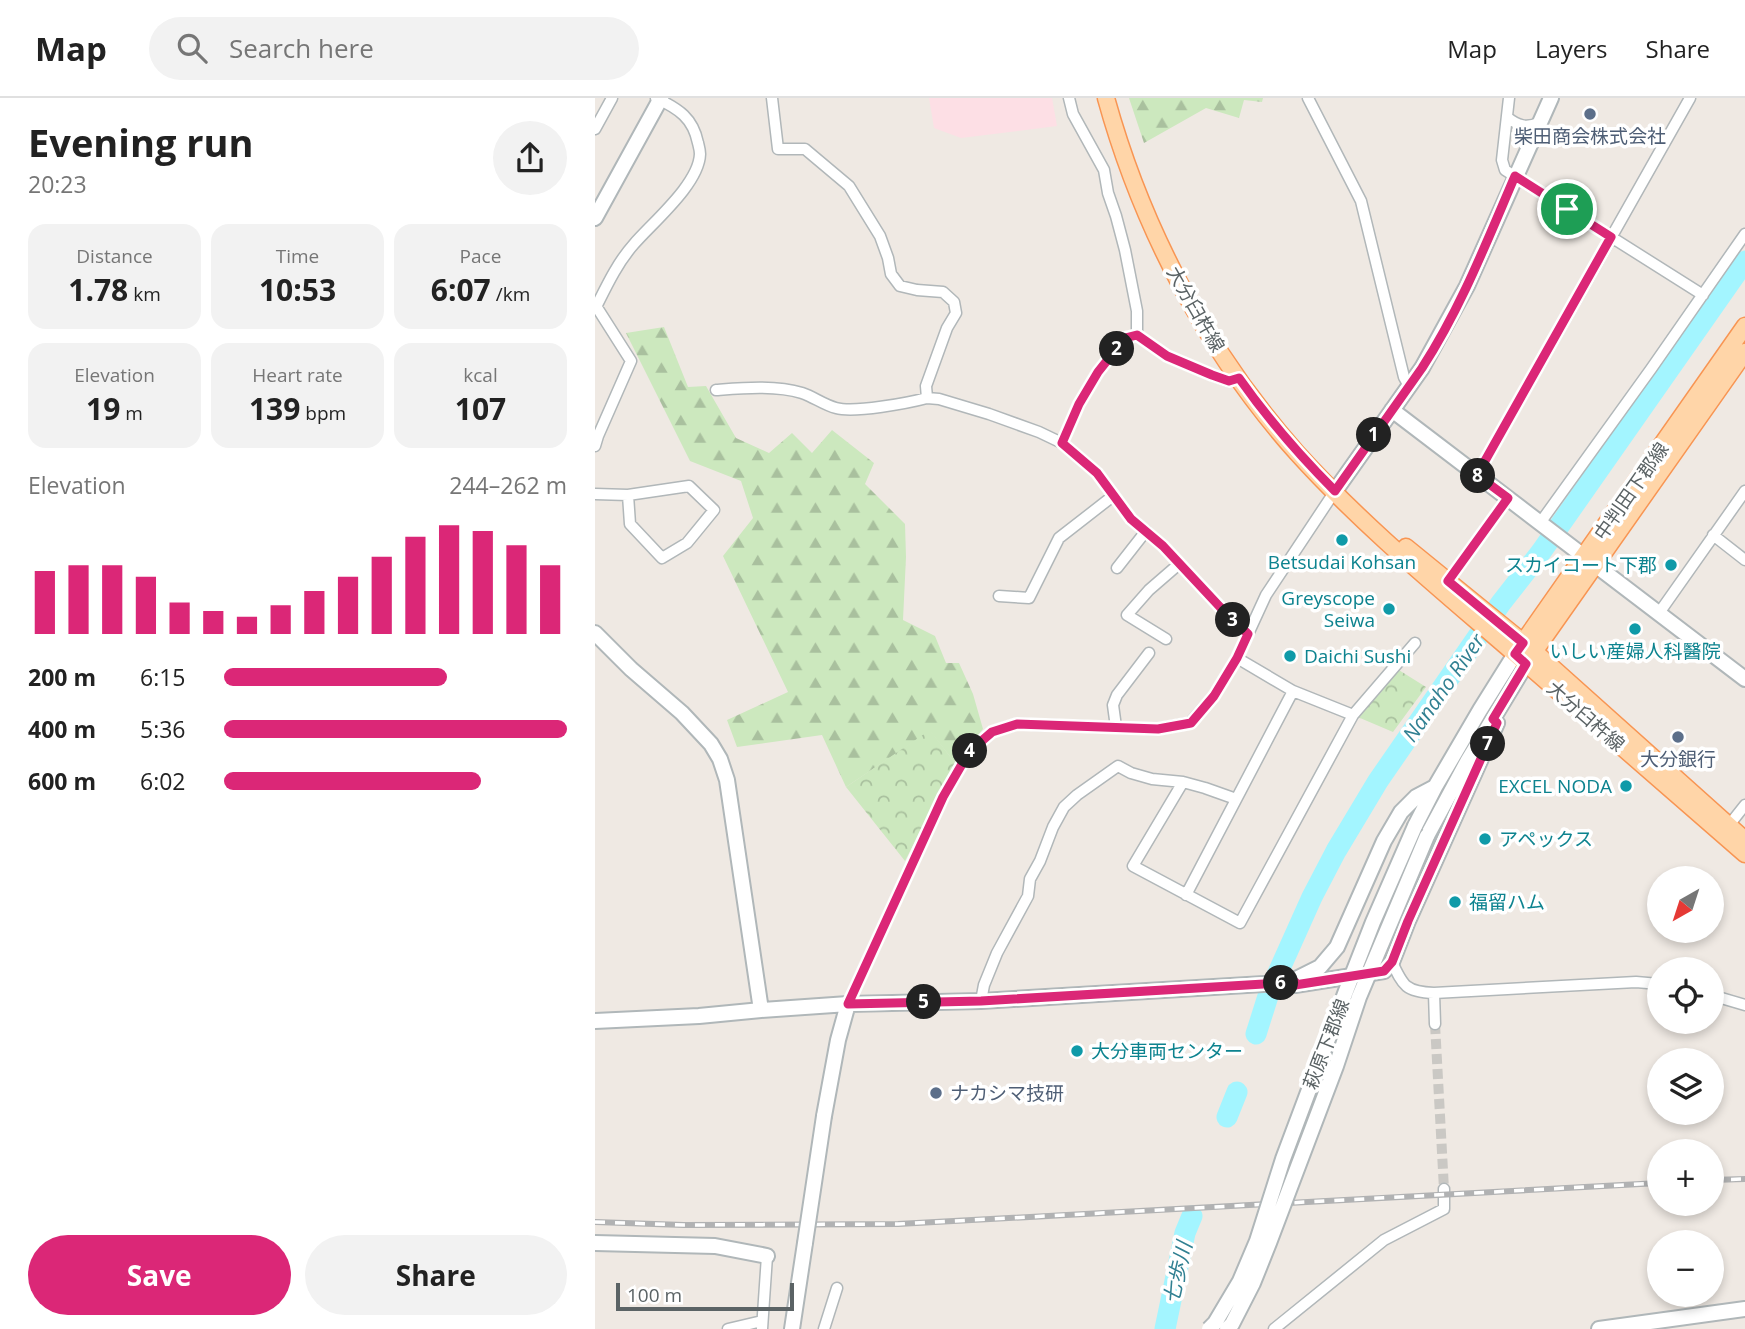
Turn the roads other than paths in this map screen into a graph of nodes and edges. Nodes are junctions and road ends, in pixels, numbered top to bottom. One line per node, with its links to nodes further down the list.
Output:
1 (612, 98): 12 (street)
2 (772, 98): 25 (street)
3 (1069, 98): 20 (street)
4 (1106, 98): 22 (main road, 大分臼杵線)
5 (1308, 98): 23 (street)
6 (1509, 98): 10 (street)
7 (1551, 98): 11 (street)
8 (1690, 98): 16 (street)
9 (659, 99): 14 (street); 18 (street)
10 (1507, 117): 11 (street); 13 (street)
11 (1539, 123): 13 (street)
12 (595, 130)
13 (1515, 176): 16 (street); 23 (street)
14 (595, 218)
15 (1745, 234): 17 (street)
16 (1611, 237): 17 (street); 29 (street)
17 (1703, 295): 36 (street)
18 (596, 308): 28 (street)
19 (1745, 326): 40 (main road, 中判田下郡線)
20 (1137, 335): 22 (street); 27 (street)
21 (1745, 352): 40 (main road, 中判田下郡線)
22 (1239, 378): 30 (main road, 大分臼杵線)
23 (1409, 386): 26 (street)
24 (716, 390): 25 (street)
25 (927, 398): 27 (street)
26 (1392, 410): 29 (street); 30 (street)
27 (1062, 443): 34 (street)
28 (595, 446)
29 (1477, 475): 35 (street)
30 (1335, 491): 43 (main road, 大分臼杵線); 46 (main road, 大分臼杵線); 48 (street)
31 (1745, 491): 38 (street)
32 (595, 494): 33 (street)
33 (628, 495): 33 (street)
34 (1113, 496): 37 (street); 44 (street)
35 (1508, 498): 36 (street); 43 (street)
36 (1542, 524): 40 (street)
37 (1146, 531): 41 (street); 42 (street)
38 (1713, 536): 39 (street); 45 (street)
39 (1745, 560)
40 (1591, 561): 45 (street); 52 (main road, 中判田下郡線)
41 (1179, 564): 48 (street); 49 (street)
42 (1117, 568)
43 (1448, 581): 46 (main road, 大分臼杵線)
44 (999, 596)
45 (1659, 613): 54 (street)
46 (1478, 614): 52 (main road, 大分臼杵線)
47 (595, 633): 76 (street)
48 (1248, 634): 53 (street)
49 (1166, 639)
50 (1415, 643): 56 (street)
51 (1149, 653): 58 (street)
52 (1525, 653): 57 (street, 萩原下郡線); 60 (street, 萩原下郡線); 63 (main road, 大分臼杵線)
53 (1237, 658): 55 (street); 58 (street)
54 (1745, 679)
55 (1293, 691): 56 (street); 61 (street)
56 (1353, 715): 67 (street)
57 (1493, 719): 64 (street, 萩原下郡線); 68 (street)
58 (1116, 727): 74 (street)
59 (1183, 782): 61 (street); 67 (street); 73 (street)
60 (1435, 787): 64 (street, 萩原下郡線); 69 (street)
61 (1236, 799): 67 (street)
62 (1745, 805): 63 (street)
63 (1725, 830): 65 (main road, 大分臼杵線); 66 (main road, 大分臼杵線)
64 (1421, 831): 88 (street, 萩原下郡線, bridge); 89 (street, 萩原下郡線, bridge)
65 (1745, 840)
66 (1745, 854)
67 (1187, 895)
68 (1392, 962): 69 (street); 71 (street)
69 (1295, 982): 73 (street)
70 (1647, 983): 71 (street)
71 (1434, 993): 78 (street)
72 (1724, 998): 75 (street)
73 (981, 1001): 74 (street)
74 (848, 1004): 76 (street); 86 (street, bridge)
75 (1745, 1004)
76 (761, 1010): 77 (street)
77 (595, 1021)
78 (1435, 1024)
79 (1444, 1189): 90 (street)
80 (595, 1243): 81 (street)
81 (767, 1256): 84 (street)
82 (837, 1288): 87 (street)
83 (1745, 1309): 91 (street)
84 (762, 1325): 85 (street)
85 (728, 1329)
86 (792, 1329)
87 (824, 1329)
88 (1209, 1329)
89 (1227, 1329)
90 (1274, 1329)
91 (1599, 1329)

